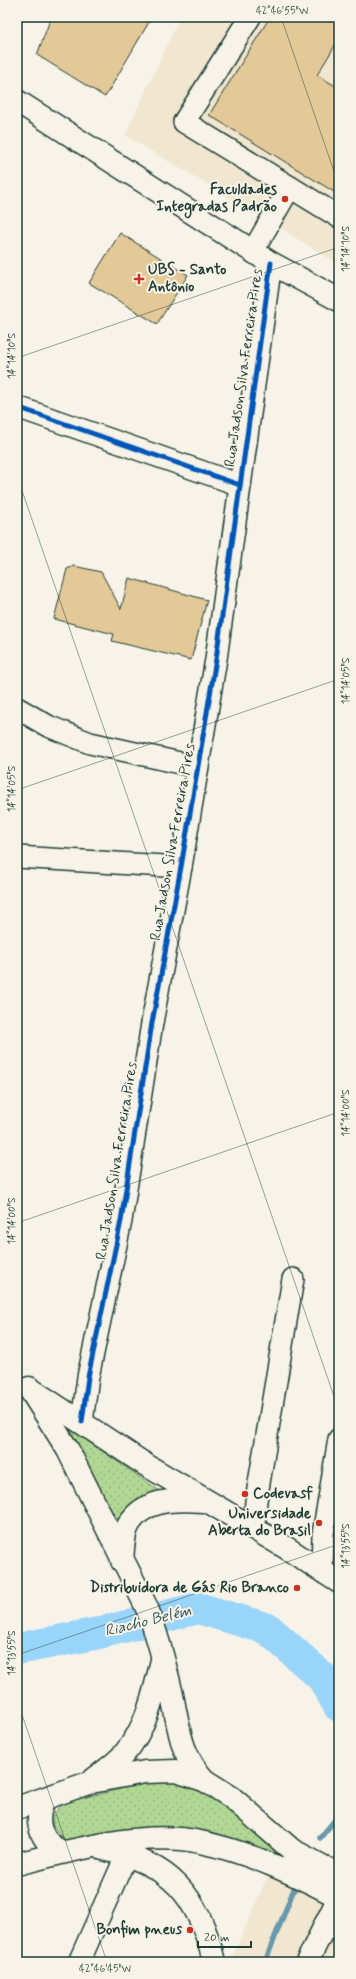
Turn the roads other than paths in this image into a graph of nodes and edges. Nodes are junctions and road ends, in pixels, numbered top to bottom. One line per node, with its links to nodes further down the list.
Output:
1 (250, 17): 3 (street)
2 (17, 101): 5 (main road)
3 (290, 187): 4 (street); 5 (street)
4 (339, 217)
5 (253, 251): 6 (main road)
6 (271, 263): 7 (main road); 9 (street, Rua Jadson Silva Ferreira Pires)
7 (339, 300)
8 (17, 407): 9 (street)
9 (240, 485): 11 (street, Rua Jadson Silva Ferreira Pires)
10 (17, 708): 11 (street)
11 (198, 766): 13 (street, Rua Jadson Silva Ferreira Pires)
12 (17, 857): 13 (street)
13 (181, 867): 16 (street, Rua Jadson Silva Ferreira Pires)
14 (293, 1279): 19 (street)
15 (23, 1383): 16 (main road); 20 (main road)
16 (82, 1422): 18 (main road)
17 (339, 1439): 21 (street)
18 (208, 1501): 19 (main road); 20 (main road)
19 (254, 1528): 21 (main road)
20 (122, 1561): 22 (main road)
21 (331, 1576)
22 (163, 1657): 23 (main road); 24 (main road)
23 (204, 1780): 24 (main road); 30 (main road)
24 (91, 1782): 25 (main road)
25 (46, 1798): 26 (main road); 28 (main road)
26 (17, 1808)
27 (94, 1847): 28 (main road); 29 (main road); 30 (main road)
28 (64, 1852): 31 (main road)
29 (126, 1854): 34 (street); 35 (main road)
30 (288, 1860): 32 (main road)
31 (17, 1864)
32 (335, 1886): 33 (main road)
33 (332, 1928): 36 (main road)
34 (79, 1962)
35 (214, 1962)
36 (307, 1962)

